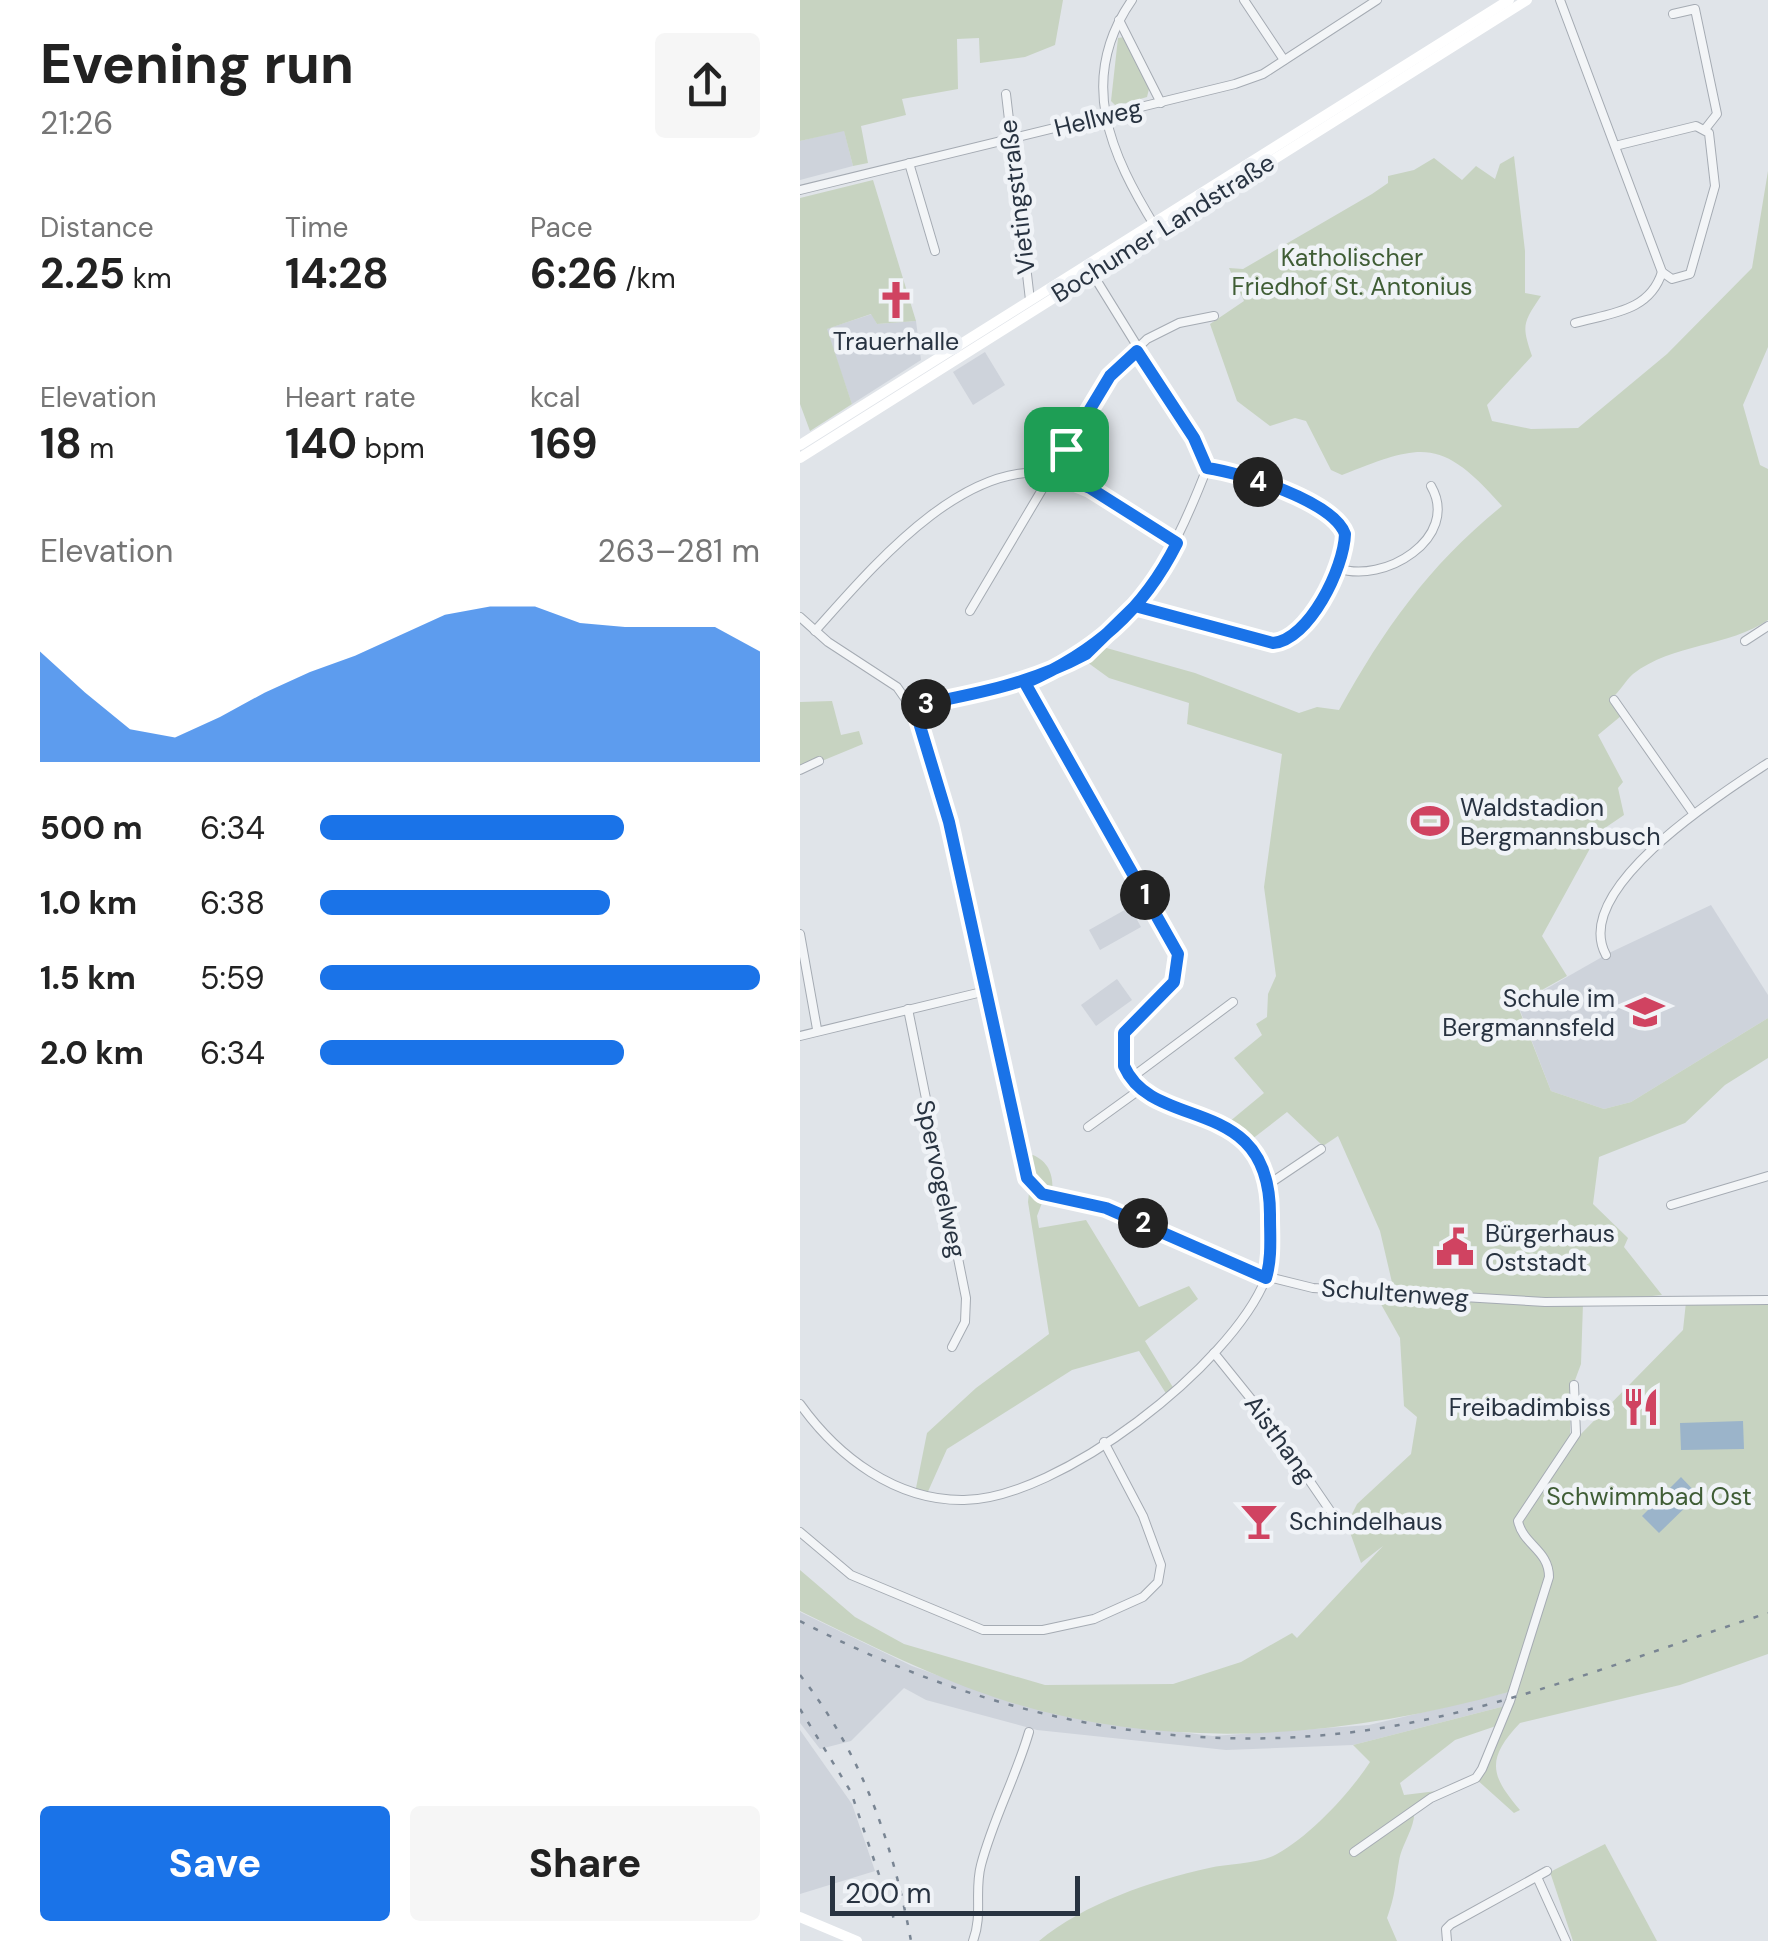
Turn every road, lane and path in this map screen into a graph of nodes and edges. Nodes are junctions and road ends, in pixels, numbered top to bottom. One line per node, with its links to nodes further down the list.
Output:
1 (1132, 0): 8 (street)
2 (1244, 0): 9 (street)
3 (1377, 0): 9 (street, Hellweg)
4 (1508, 0): 18 (main road, Bochumer Landstraße)
5 (1527, 0): 18 (main road, Bochumer Landstraße)
6 (1560, 0): 15 (street)
7 (1673, 14): 13 (street)
8 (1120, 20): 11 (street); 12 (street)
9 (1284, 60): 11 (street, Hellweg)
10 (1006, 94): 14 (street, Vietingstraße)
11 (1161, 102): 12 (street, Hellweg)
12 (1104, 117): 14 (street, Hellweg); 18 (street)
13 (1706, 128): 15 (street); 20 (street)
14 (1010, 139): 16 (street, Hellweg); 22 (street, Vietingstraße)
15 (1615, 146): 20 (street)
16 (909, 163): 17 (street, Hellweg); 19 (street)
17 (800, 190)
18 (1156, 228): 21 (main road, Bochumer Landstraße); 22 (main road, Bochumer Landstraße)
19 (935, 251)
20 (1662, 272): 24 (street)
21 (1092, 273): 25 (street); 27 (main road, Bochumer Landstraße)
22 (1030, 300): 26 (main road, Bochumer Landstraße)
23 (1214, 316): 25 (street)
24 (1575, 323)
25 (1137, 351): 28 (street); 29 (street)
26 (800, 445)
27 (800, 458)
28 (1207, 468): 31 (street); 32 (street)
29 (1053, 473): 31 (street); 34 (street); 37 (street)
30 (1431, 486): 32 (street)
31 (1177, 543): 33 (street)
32 (1338, 568): 33 (street)
33 (1135, 606): 39 (street)
34 (970, 612)
35 (800, 617): 37 (street)
36 (1768, 626): 38 (street)
37 (815, 631): 41 (street)
38 (1745, 641)
39 (1025, 683): 41 (street); 53 (street)
40 (1614, 700): 45 (street)
41 (914, 706): 48 (street)
42 (819, 761): 44 (street)
43 (1768, 763): 45 (street)
44 (800, 770)
45 (1694, 812): 47 (street)
46 (800, 934): 51 (street)
47 (1606, 955)
48 (986, 990): 50 (street); 60 (street, Schultenweg)
49 (1233, 1002): 53 (street)
50 (908, 1009): 51 (street); 62 (street, Spervogelweg)
51 (817, 1030): 52 (street)
52 (800, 1036)
53 (1131, 1078): 54 (street)
54 (1142, 1088): 55 (street); 58 (street)
55 (1088, 1127)
56 (1321, 1149): 58 (street)
57 (1768, 1176): 59 (street)
58 (1269, 1184): 60 (street)
59 (1671, 1205)
60 (1266, 1278): 61 (street, Schultenweg); 63 (street)
61 (1768, 1300)
62 (952, 1347)
63 (1214, 1353): 66 (street); 67 (street, Aisthang)
64 (1574, 1385): 70 (street)
65 (800, 1404): 66 (street)
66 (1104, 1442): 68 (street)
67 (1346, 1524)
68 (800, 1532)
69 (1029, 1732): 75 (street)
70 (1354, 1852)
71 (1547, 1872): 72 (street)
72 (1536, 1876): 76 (street); 77 (street)
73 (800, 1917): 74 (main road)
74 (858, 1941)
75 (973, 1941)
76 (1447, 1941)
77 (1566, 1941)

